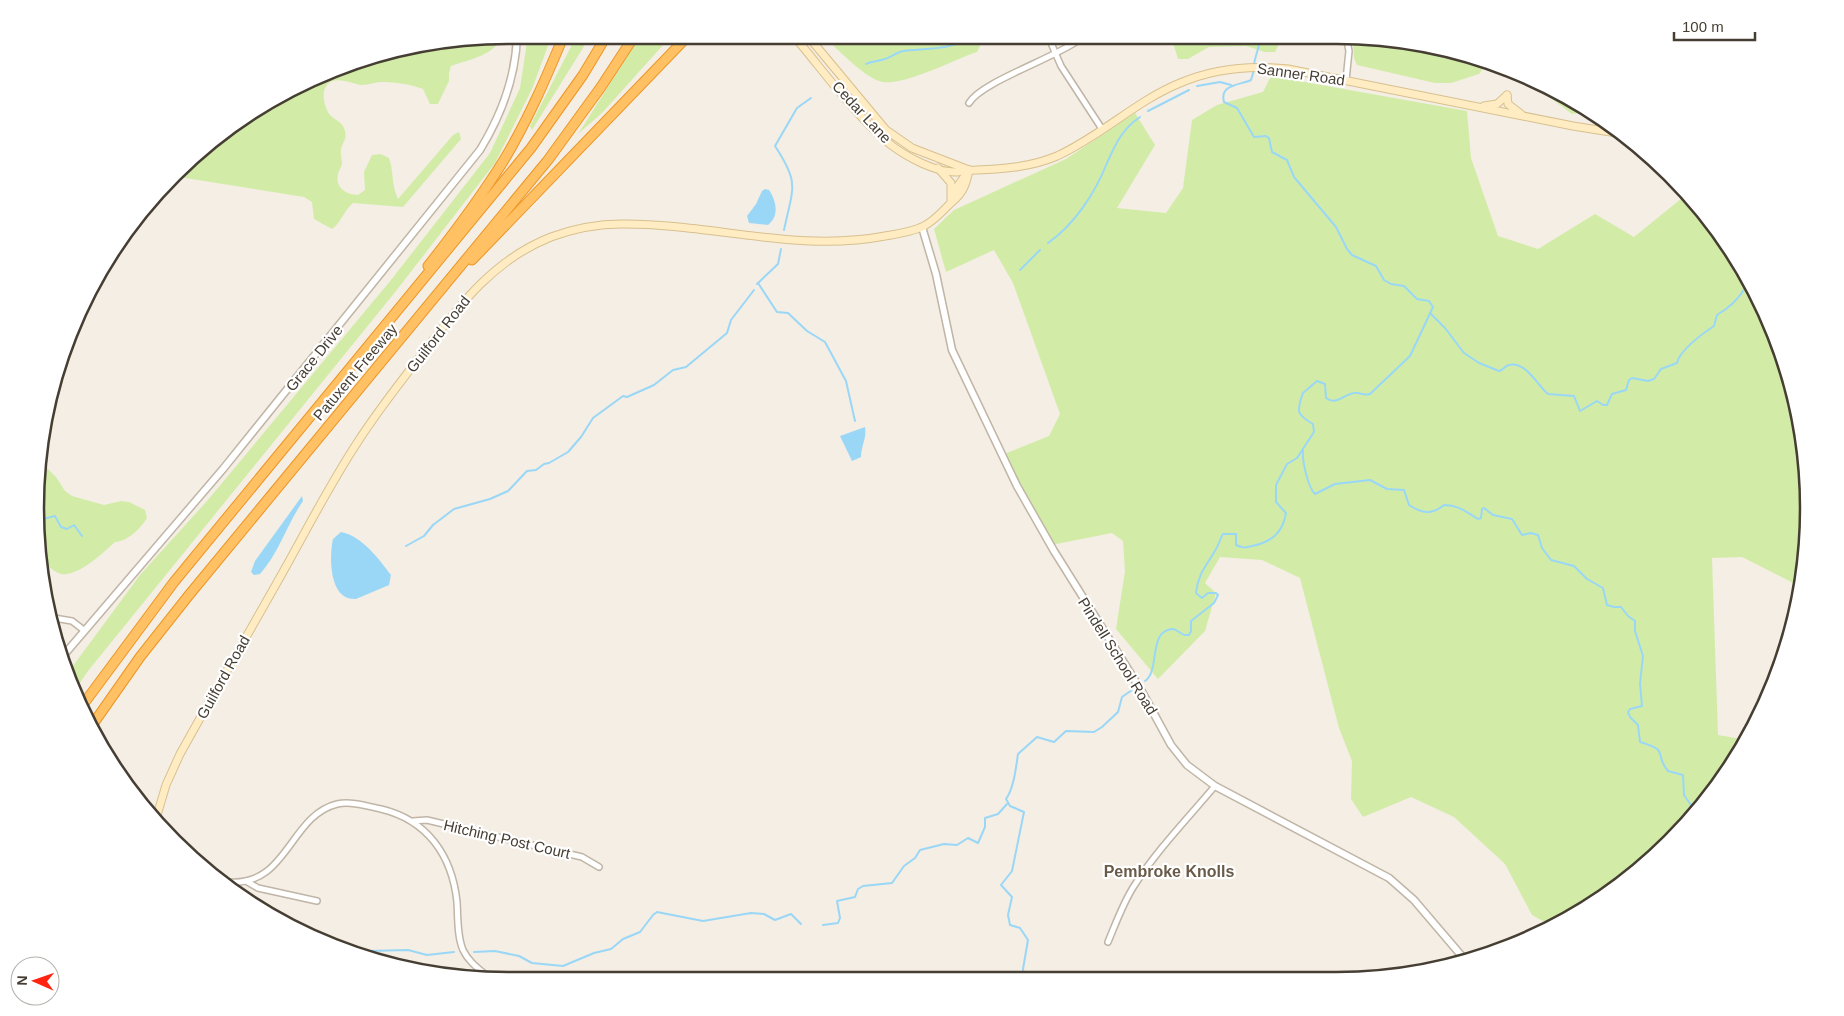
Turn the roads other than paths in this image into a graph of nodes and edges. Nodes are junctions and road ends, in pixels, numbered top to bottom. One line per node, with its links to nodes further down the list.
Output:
1 (516, 44): 25 (street, Grace Drive)
2 (560, 44): 23 (highway)
3 (602, 44): 23 (highway, Patuxent Freeway)
4 (629, 44): 22 (highway, Patuxent Freeway)
5 (680, 44): 22 (highway)
6 (800, 44): 18 (main road, Cedar Lane)
7 (814, 44): 19 (main road, Cedar Lane)
8 (1052, 44): 11 (street)
9 (1072, 44): 11 (street)
10 (1347, 44): 12 (street)
11 (1056, 54): 13 (street); 16 (street)
12 (1346, 80): 14 (main road, Sanner Road); 16 (main road, Sanner Road)
13 (969, 103)
14 (1474, 107): 15 (main road, Sanner Road); 15 (main road)
15 (1528, 117): 17 (main road, Sanner Road)
16 (1102, 129): 19 (main road, Sanner Road)
17 (1607, 131)
18 (938, 168): 19 (main road, Cedar Lane); 20 (main road)
19 (969, 170): 20 (main road, Guilford Road)
20 (952, 198): 21 (main road, Guilford Road)
21 (922, 227): 29 (street, Pindell School Road); 30 (main road, Guilford Road)
22 (409, 328): 28 (highway, Patuxent Freeway)
23 (327, 397): 27 (highway, Patuxent Freeway)
24 (58, 619): 25 (street)
25 (85, 631): 26 (street, Grace Drive)
26 (67, 652)
27 (86, 701)
28 (96, 720)
29 (1215, 786): 36 (street); 37 (street, Pindell School Road)
30 (158, 813)
31 (414, 821): 32 (street, Hitching Post Court); 33 (street); 38 (street)
32 (599, 866)
33 (246, 881): 34 (street); 35 (street)
34 (233, 882)
35 (317, 901)
36 (1108, 942)
37 (1461, 955)
38 (481, 971)

